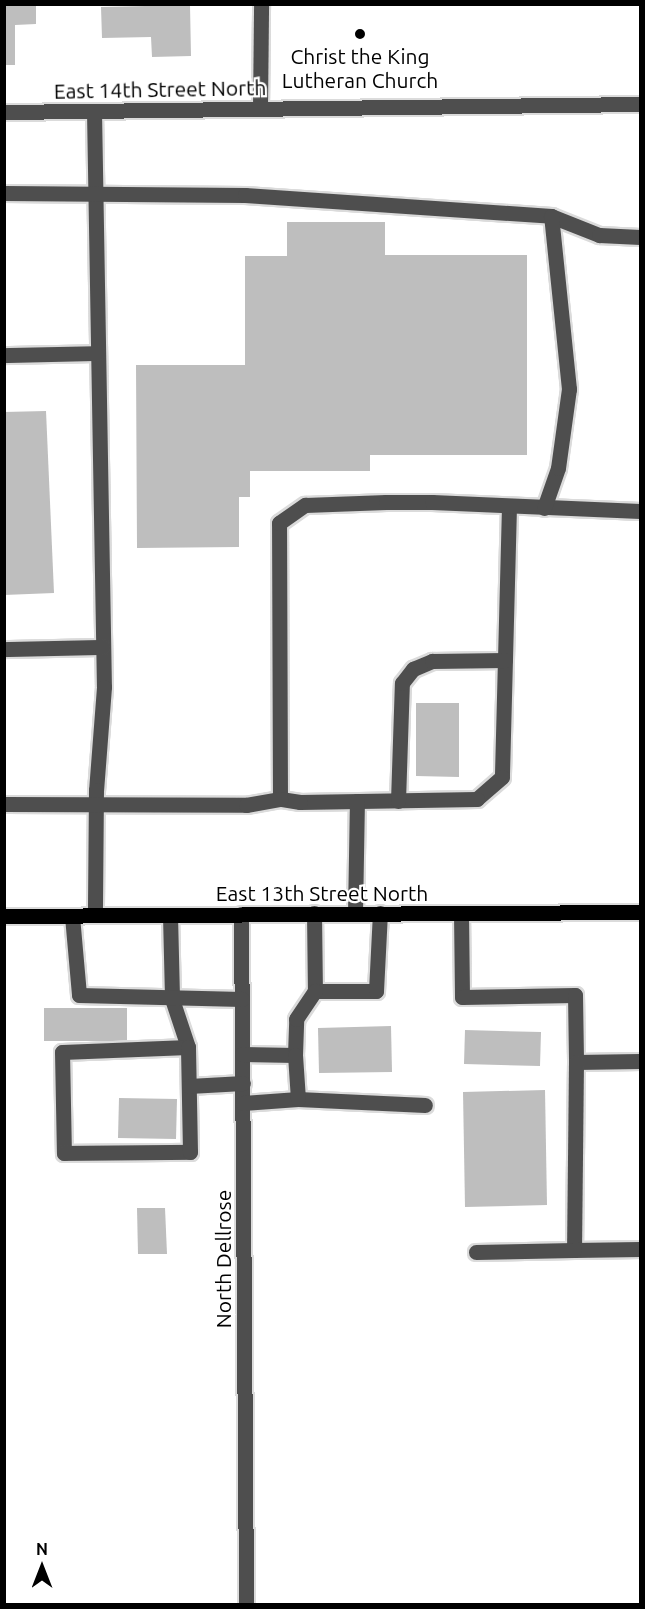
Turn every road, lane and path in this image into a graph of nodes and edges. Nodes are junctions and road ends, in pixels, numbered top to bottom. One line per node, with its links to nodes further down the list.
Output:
1 (261, 4): 3 (street)
2 (640, 104): 3 (street, East 14th Street North)
3 (260, 108): 4 (street, East 14th Street North)
4 (94, 111): 5 (street, East 14th Street North); 6 (street)
5 (4, 112)
6 (96, 192): 7 (street); 8 (street); 10 (street)
7 (4, 193)
8 (551, 216): 9 (street); 13 (street)
9 (640, 237)
10 (98, 353): 11 (street); 15 (street)
11 (4, 355)
12 (509, 506): 13 (street); 17 (street); 18 (street)
13 (544, 508): 14 (street)
14 (640, 511)
15 (103, 647): 16 (street); 22 (street)
16 (4, 649)
17 (505, 660): 20 (street); 20 (street)
18 (280, 799): 19 (street); 22 (street)
19 (357, 801): 20 (street); 28 (street)
20 (398, 801)
21 (4, 804): 22 (street)
22 (96, 804): 29 (street)
23 (640, 912): 25 (main road, East 13th Street North)
24 (380, 913): 25 (main road, East 13th Street North); 28 (main road, East 13th Street North); 33 (street)
25 (461, 913): 40 (street)
26 (241, 914): 27 (main road, East 13th Street North); 30 (main road, East 13th Street North); 35 (street, North Dellrose)
27 (314, 914): 28 (main road, East 13th Street North); 33 (street)
28 (355, 914)
29 (95, 915): 30 (main road, East 13th Street North); 32 (main road, East 13th Street North)
30 (170, 915): 34 (street)
31 (4, 916): 32 (main road, East 13th Street North)
32 (72, 916): 34 (street)
33 (315, 991): 38 (street)
34 (172, 999): 35 (street); 36 (street)
35 (242, 999): 37 (street, North Dellrose)
36 (188, 1047): 42 (street); 42 (street)
37 (242, 1054): 38 (street); 41 (street, North Dellrose)
38 (295, 1055): 43 (street)
39 (640, 1061): 40 (street)
40 (576, 1062): 47 (street)
41 (243, 1083): 42 (street); 44 (street, North Dellrose)
42 (189, 1086)
43 (298, 1099): 44 (street); 45 (street)
44 (243, 1102): 49 (street, North Dellrose)
45 (425, 1105)
46 (640, 1249): 47 (street)
47 (574, 1250): 48 (street)
48 (476, 1252)
49 (246, 1605)

